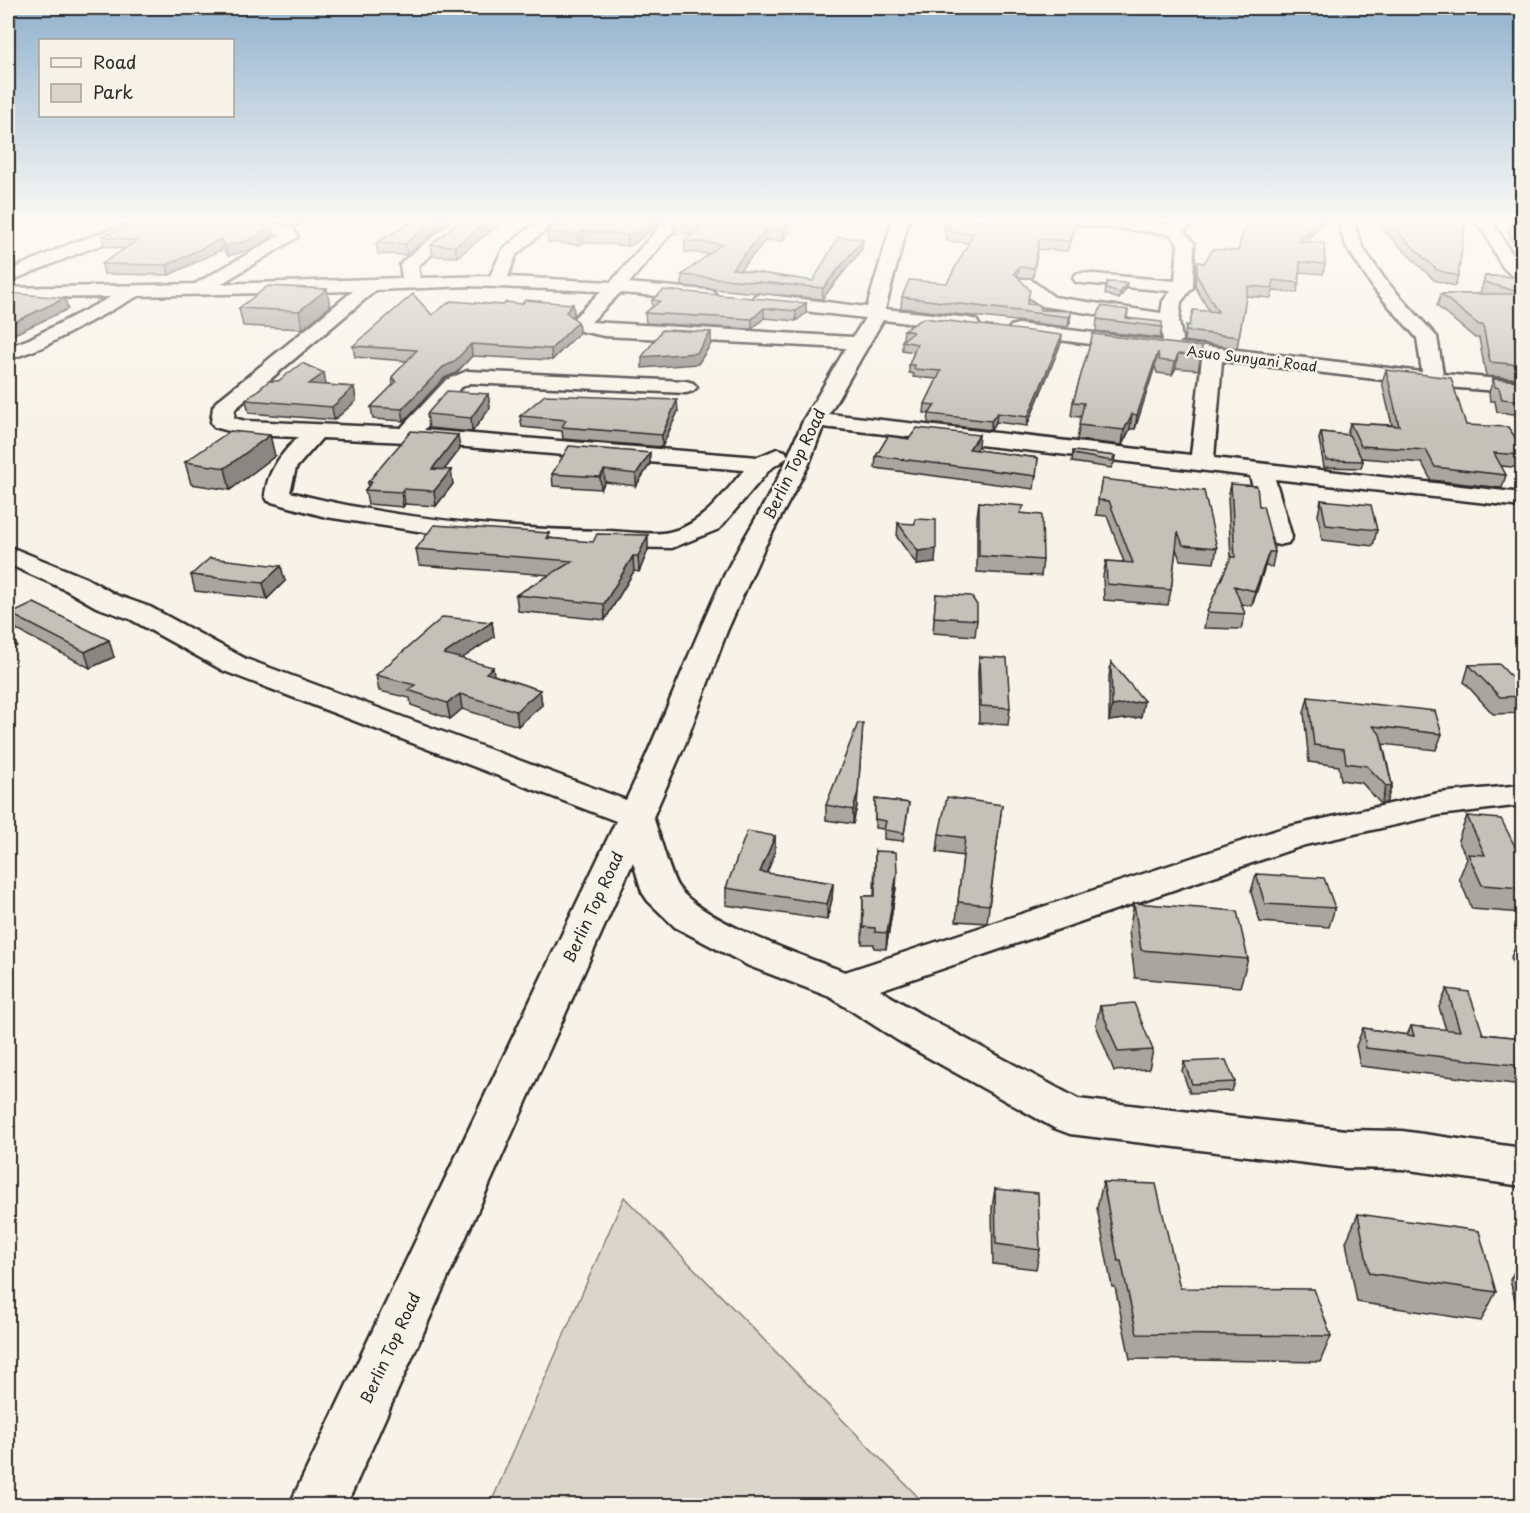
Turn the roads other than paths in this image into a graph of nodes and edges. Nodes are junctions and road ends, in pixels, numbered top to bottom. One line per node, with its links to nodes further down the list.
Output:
1 (197, 290): 2 (street, Asuo Sunyani Road); 10 (street, Asuo Sunyani Road)
2 (211, 290)
3 (365, 290): 22 (street)
4 (613, 290): 14 (street)
5 (647, 290): 12 (street, Asuo Sunyani Road)
6 (882, 290): 12 (street, Berlin Top Road)
7 (1031, 290): 13 (street)
8 (1182, 290): 13 (street)
9 (1384, 290): 18 (street)
10 (136, 291): 11 (street, Asuo Sunyani Road); 16 (street)
11 (8, 293)
12 (876, 313): 14 (street, Berlin Top Road); 15 (street, Asuo Sunyani Road)
13 (1170, 320): 15 (street)
14 (859, 343): 21 (street, Berlin Top Road)
15 (1173, 350): 17 (street, Asuo Sunyani Road)
16 (8, 354)
17 (1213, 354): 18 (street, Asuo Sunyani Road); 24 (street)
18 (1434, 380): 20 (street, Asuo Sunyani Road)
19 (686, 387): 23 (street)
20 (1522, 387)
21 (810, 430): 24 (street); 25 (street); 31 (street, Berlin Top Road)
22 (316, 431): 23 (street); 25 (street)
23 (407, 435): 25 (street)
24 (1202, 463): 26 (street)
25 (762, 464)
26 (1260, 470): 27 (street); 28 (street)
27 (1522, 500)
28 (1279, 537)
29 (8, 554): 31 (street)
30 (1522, 795): 32 (street)
31 (634, 816): 32 (street); 34 (street, Berlin Top Road)
32 (844, 987): 33 (street)
33 (1522, 1167)
34 (317, 1506)

